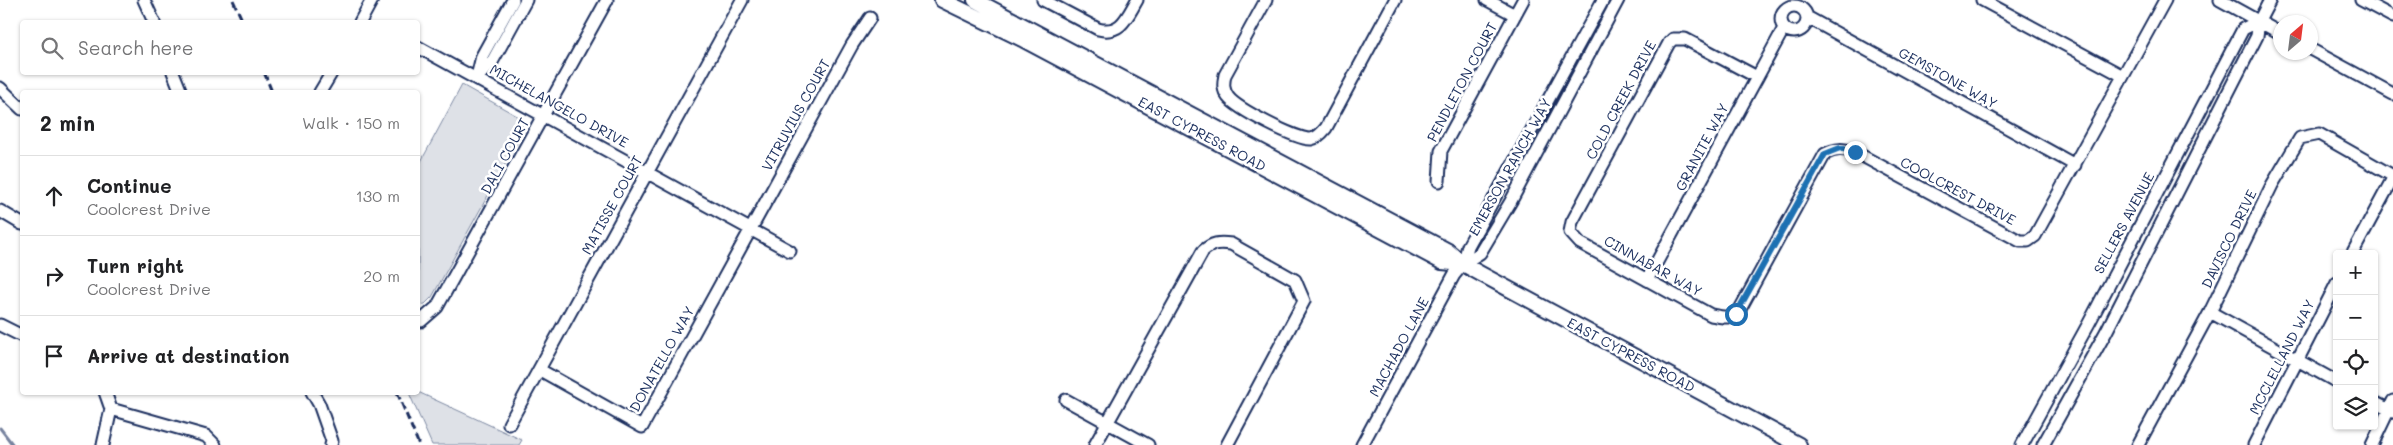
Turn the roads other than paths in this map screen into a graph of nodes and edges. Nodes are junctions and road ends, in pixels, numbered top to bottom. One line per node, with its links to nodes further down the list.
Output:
1 (144, 0): 27 (street)
2 (372, 0): 28 (street)
3 (513, 0): 38 (street)
4 (526, 0): 38 (street)
5 (607, 0): 44 (street, DALI COURT)
6 (742, 0): 46 (street, MATISSE COURT)
7 (942, 0): 55 (street, EAST CYPRESS ROAD)
8 (975, 0): 55 (street, EAST CYPRESS ROAD)
9 (1043, 0): 10 (street)
10 (1136, 0)
11 (1266, 0): 12 (street)
12 (1394, 0)
13 (1487, 0): 23 (street)
14 (1523, 0): 23 (street, PENDLETON COURT)
15 (1603, 0): 55 (street, EMERSON RANCH WAY)
16 (1618, 0): 55 (street, EMERSON RANCH WAY)
17 (1982, 0): 36 (street)
18 (2165, 0): 36 (street, COOLCREST DRIVE)
19 (2220, 0): 29 (street)
20 (2270, 0): 29 (street, SELLERS AVENUE)
21 (2361, 0): 24 (street)
22 (1785, 4): 26 (street); 30 (street)
23 (1515, 15): 48 (street, PENDLETON COURT)
24 (2393, 17)
25 (870, 18): 51 (street, VITRUVIUS COURT)
26 (1807, 18): 30 (street); 45 (street, GEMSTONE WAY)
27 (153, 20)
28 (365, 20)
29 (2259, 21): 31 (street); 82 (street, SELLERS AVENUE); 83 (street, SELLERS AVENUE)
30 (1784, 28): 37 (street, GRANITE WAY)
31 (2273, 29)
32 (420, 48): 38 (street, MICHELANGELO DRIVE)
33 (2318, 53): 42 (street)
34 (174, 75): 40 (street)
35 (330, 75): 41 (street)
36 (2123, 76): 45 (street, COOLCREST DRIVE)
37 (1757, 77): 52 (street, COLD CREEK DRIVE); 56 (street, GRANITE WAY)
38 (477, 78): 44 (street, MICHELANGELO DRIVE)
39 (0, 88): 43 (street)
40 (180, 90)
41 (321, 90)
42 (2393, 94)
43 (20, 107)
44 (545, 115): 46 (street, MICHELANGELO DRIVE); 60 (street, DALI COURT)
45 (2075, 165): 59 (street, COOLCREST DRIVE)
46 (647, 172): 51 (street, MICHELANGELO DRIVE); 64 (street, MATISSE COURT)
47 (2393, 177): 53 (street); 58 (street, DAVISCO DRIVE)
48 (1439, 181)
49 (0, 211): 50 (street)
50 (20, 223)
51 (750, 229): 54 (street, MICHELANGELO DRIVE); 64 (street, DONATELLO WAY)
52 (1570, 232): 56 (street, CINNABAR WAY)
53 (2354, 250)
54 (790, 251)
55 (1463, 264): 80 (street, MACHADO LANE); 81 (street, EAST CYPRESS ROAD)
56 (1647, 280): 59 (street, CINNABAR WAY)
57 (2333, 290): 63 (street, MCCLELLAND WAY)
58 (2210, 312): 63 (street); 84 (street, DAVISCO DRIVE)
59 (1727, 318)
60 (422, 320)
61 (0, 325): 62 (street)
62 (20, 335)
63 (2296, 359): 65 (street); 85 (street, MCCLELLAND WAY)
64 (540, 370): 73 (street, MATISSE COURT)
65 (2333, 380)
66 (106, 395): 71 (street)
67 (314, 395): 76 (street)
68 (1066, 400): 72 (street)
69 (2378, 403): 70 (street)
70 (2391, 408): 86 (street)
71 (111, 409): 74 (street); 75 (street)
72 (1107, 423): 77 (street); 78 (street); 79 (street)
73 (509, 424)
74 (103, 445)
75 (214, 445)
76 (331, 445)
77 (1095, 445)
78 (1148, 445)
79 (1227, 445)
80 (1362, 445)
81 (1799, 445)
82 (2022, 445)
83 (2043, 445)
84 (2138, 445)
85 (2254, 445)
86 (2372, 445)

